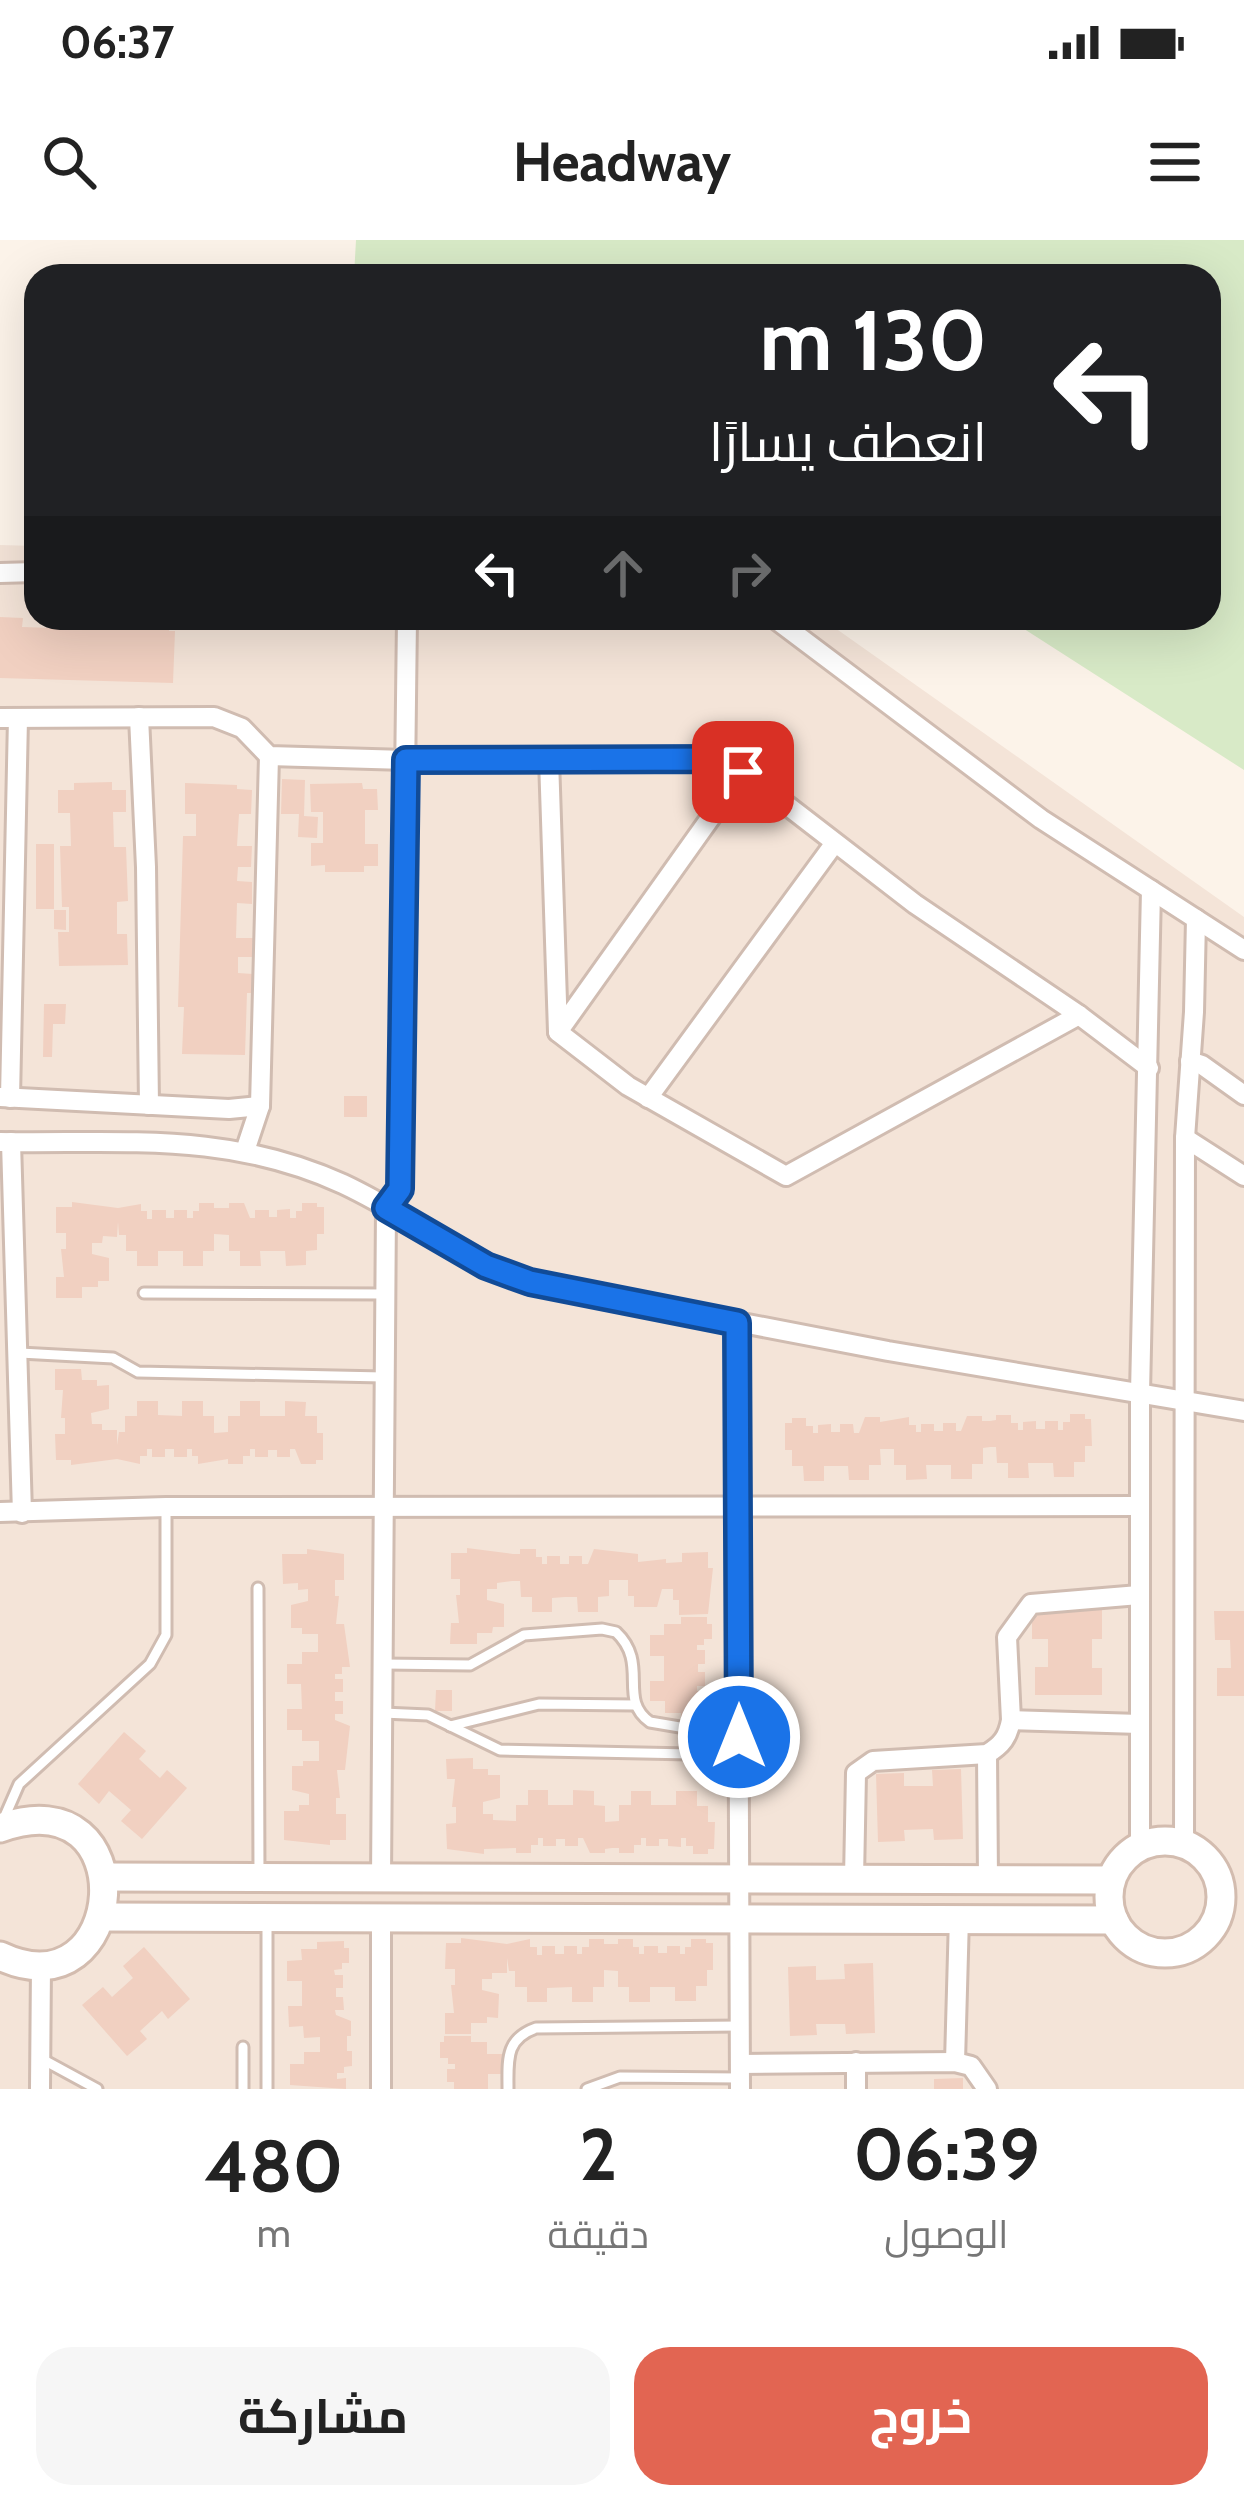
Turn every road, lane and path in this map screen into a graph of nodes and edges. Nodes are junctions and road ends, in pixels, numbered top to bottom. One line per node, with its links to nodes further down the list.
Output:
1 (407, 630): 7 (street)
2 (790, 630): 10 (street)
3 (139, 717): 4 (street); 5 (street); 20 (street)
4 (9, 718): 18 (street)
5 (268, 756): 7 (street); 21 (street)
6 (549, 759): 7 (street); 8 (street); 14 (street)
7 (406, 760): 26 (street)
8 (743, 772): 9 (street); 14 (street)
9 (834, 844): 13 (street); 19 (street)
10 (1151, 890): 11 (street); 16 (street)
11 (1196, 919): 12 (street); 15 (street)
12 (1244, 950)
13 (1079, 1015): 16 (street); 19 (street)
14 (558, 1032): 19 (street)
15 (1190, 1061): 17 (street); 22 (street)
16 (1149, 1068): 32 (street)
17 (1244, 1095)
18 (5, 1098): 20 (street)
19 (649, 1098)
20 (149, 1105): 21 (street)
21 (260, 1106): 24 (street)
22 (1185, 1138): 25 (street); 33 (street)
23 (5, 1142): 24 (street); 30 (street)
24 (245, 1150): 26 (street)
25 (1244, 1176)
26 (386, 1208): 28 (street); 29 (street)
27 (144, 1293): 28 (lane)
28 (386, 1294): 31 (street)
29 (737, 1323): 32 (street); 35 (street)
30 (14, 1353): 31 (lane); 40 (street)
31 (386, 1377): 36 (street)
32 (1140, 1393): 33 (street); 37 (street)
33 (1183, 1400): 34 (street); 52 (street)
34 (1244, 1411)
35 (738, 1504): 36 (street); 37 (street); 49 (street)
36 (385, 1506): 38 (street); 43 (street)
37 (1140, 1506): 42 (street)
38 (166, 1507): 40 (street); 51 (lane)
39 (0, 1512): 40 (street)
40 (22, 1513)
41 (258, 1588): 56 (lane)
42 (1138, 1595): 46 (street); 47 (street)
43 (383, 1664): 44 (lane); 45 (street)
44 (634, 1705): 48 (lane); 49 (lane)
45 (383, 1713): 48 (lane); 58 (street)
46 (1011, 1720): 47 (street); 50 (street)
47 (1140, 1724): 53 (street)
48 (450, 1726): 49 (lane)
49 (739, 1746): 57 (street)
50 (987, 1754): 59 (street); 60 (street)
51 (0, 1828): 55 (street)
52 (1184, 1845): 53 (street); 54 (street)
53 (1140, 1848): 61 (street)
54 (1230, 1875): 62 (street)
55 (105, 1877): 56 (street); 63 (street)
56 (260, 1877): 58 (street)
57 (739, 1878): 58 (street); 59 (street); 66 (street)
58 (381, 1879)
59 (854, 1879): 60 (street)
60 (988, 1879): 61 (street)
61 (1111, 1880): 68 (street)
62 (1230, 1916): 68 (street)
63 (102, 1917): 65 (street); 70 (street)
64 (959, 1917): 66 (street); 68 (street); 75 (street)
65 (267, 1918): 67 (street); 81 (lane)
66 (740, 1918): 67 (street); 71 (street)
67 (381, 1919): 82 (street)
68 (1114, 1920)
69 (0, 1956): 70 (street)
70 (41, 1965): 73 (street)
71 (740, 2026): 76 (street); 83 (lane)
72 (243, 2047): 80 (lane)
73 (40, 2058): 78 (street); 79 (lane)
74 (856, 2062): 75 (street); 76 (street); 85 (street)
75 (956, 2062): 86 (street)
76 (740, 2077): 77 (lane)
77 (620, 2083): 84 (lane)
78 (40, 2089)
79 (97, 2089)
80 (243, 2089)
81 (267, 2089)
82 (381, 2089)
83 (508, 2089)
84 (586, 2089)
85 (856, 2089)
86 (987, 2089)

